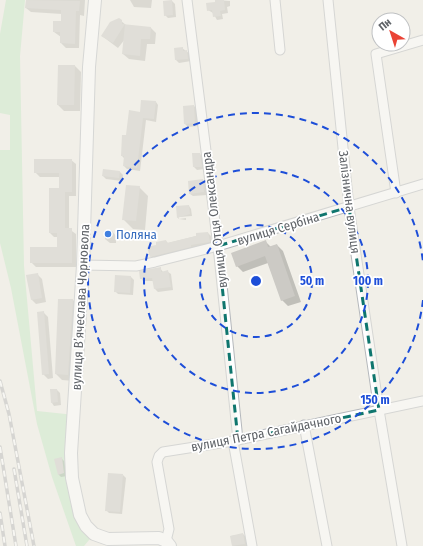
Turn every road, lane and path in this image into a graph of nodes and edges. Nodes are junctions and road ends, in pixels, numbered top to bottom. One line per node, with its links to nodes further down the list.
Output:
1 (95, 0): 11 (street, вулиця Вʼячеслава Чорновола)
2 (187, 0): 10 (street, вулиця Отця Олександра)
3 (275, 0): 6 (street)
4 (328, 0): 9 (street, Залізнична вулиця)
5 (423, 40): 8 (street)
6 (280, 50)
7 (423, 184): 8 (street, вулиця Сербіна)
8 (396, 193): 9 (street, вулиця Сербіна)
9 (349, 207): 10 (street, вулиця Сербіна); 13 (street, Залізнична вулиця)
10 (218, 246): 11 (street, вулиця Сербіна); 15 (street, вулиця Отця Олександра)
11 (83, 266): 16 (street, вулиця Вʼячеслава Чорновола)
12 (423, 401): 13 (street, вулиця Петра Сагайдачного)
13 (379, 410): 14 (street, вулиця Петра Сагайдачного); 19 (street, Залізнична вулиця)
14 (304, 425): 15 (street, вулиця Петра Сагайдачного); 18 (street)
15 (235, 440): 16 (street, вулиця Петра Сагайдачного); 17 (street, вулиця Отця Олександра)
16 (168, 544)
17 (252, 546)
18 (327, 546)
19 (402, 546)

